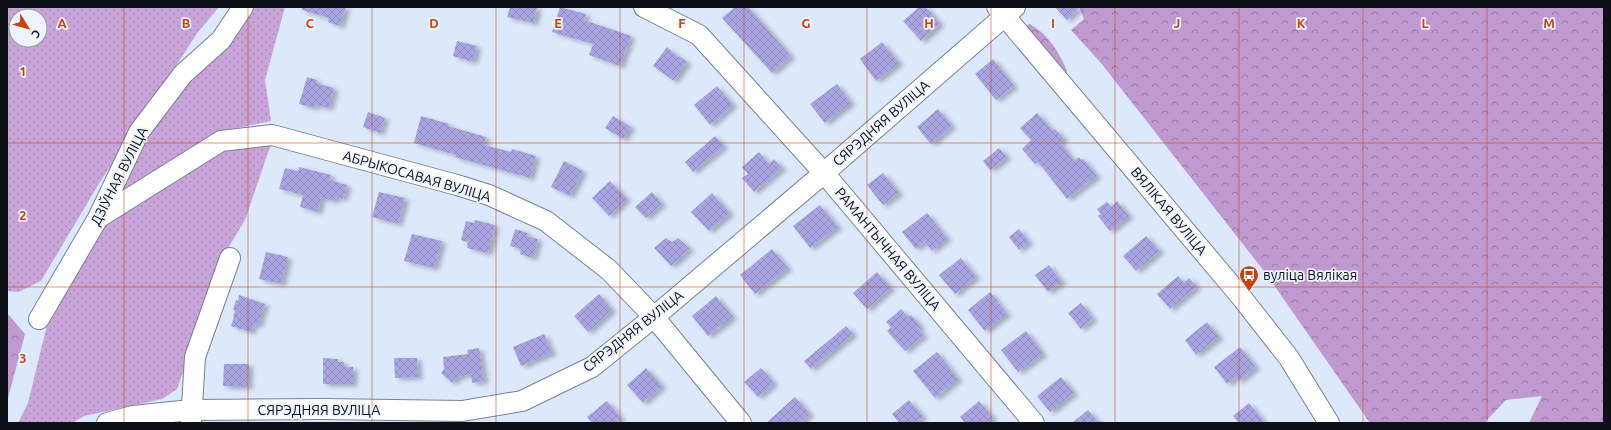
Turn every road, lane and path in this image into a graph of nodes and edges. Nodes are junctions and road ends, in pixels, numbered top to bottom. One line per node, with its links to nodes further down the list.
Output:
1 (243, 7): 5 (street, ДЗІЎНАЯ ВУЛІЦА)
2 (644, 7): 4 (street, РАМАНТЫЧНАЯ ВУЛІЦА)
3 (1005, 10): 4 (street, СЯРЭДНЯЯ ВУЛІЦА); 14 (street, ВЯЛІКАЯ ВУЛІЦА)
4 (824, 173): 7 (street, СЯРЭДНЯЯ ВУЛІЦА); 13 (street, РАМАНТЫЧНАЯ ВУЛІЦА)
5 (98, 218): 7 (street, АБРЫКОСАВАЯ ВУЛІЦА); 8 (street, ДЗІЎНАЯ ВУЛІЦА)
6 (230, 258): 9 (street)
7 (654, 317): 10 (street, СЯРЭДНЯЯ ВУЛІЦА); 12 (street, АБРЫКОСАВАЯ ВУЛІЦА)
8 (39, 319)
9 (191, 416): 10 (street, СЯРЭДНЯЯ ВУЛІЦА); 11 (street, СЯРЭДНЯЯ ВУЛІЦА)
10 (462, 417)
11 (107, 423)
12 (741, 423)
13 (1034, 423)
14 (1329, 423)

